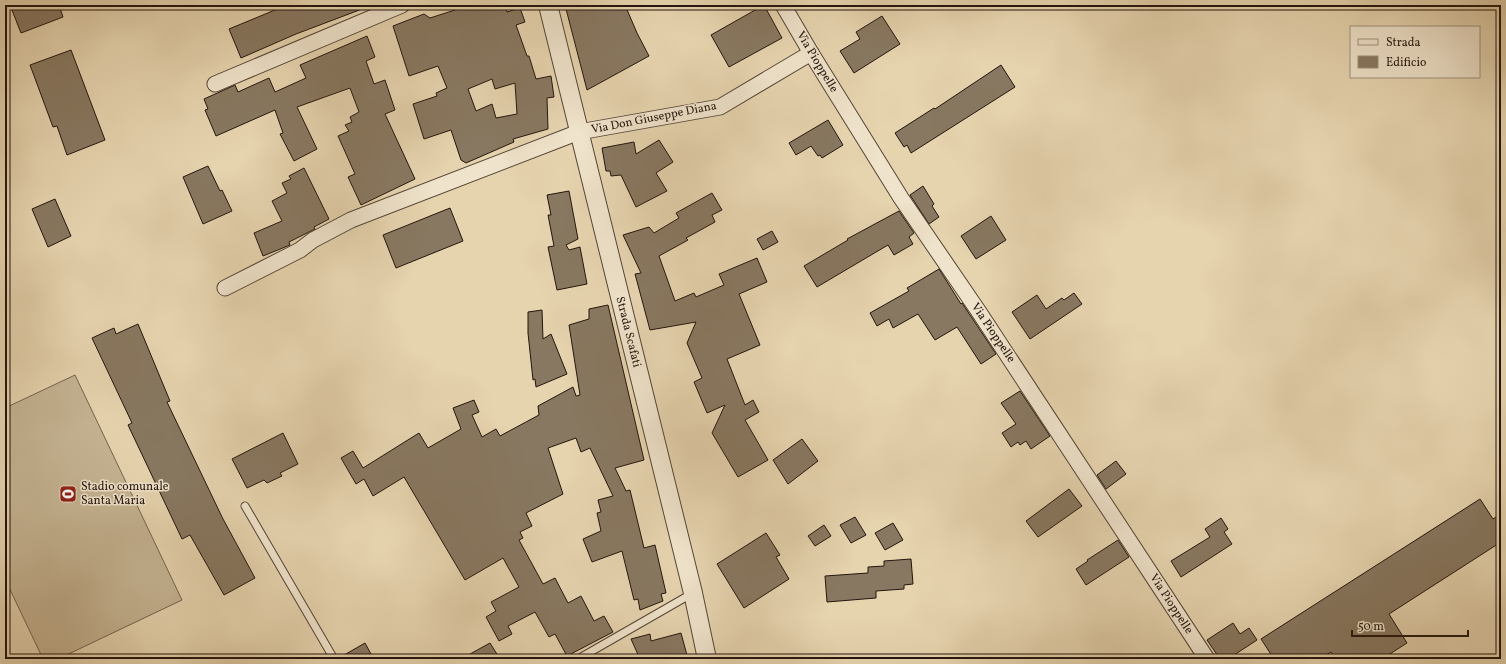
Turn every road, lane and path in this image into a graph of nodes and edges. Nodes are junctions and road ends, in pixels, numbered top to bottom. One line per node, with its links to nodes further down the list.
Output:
1 (402, 5): 5 (street)
2 (548, 5): 6 (street, Strada Scafati)
3 (783, 5): 4 (street, Via Pioppelle)
4 (811, 53): 6 (street, Via Don Giuseppe Diana); 13 (street, Via Pioppelle)
5 (214, 84)
6 (579, 132): 7 (street, Via Don Giuseppe Diana); 9 (street, Strada Scafati)
7 (225, 288)
8 (245, 506): 10 (lane)
9 (693, 593): 11 (lane); 12 (street, Strada Scafati)
10 (334, 659)
11 (578, 659)
12 (707, 659)
13 (1207, 659)

